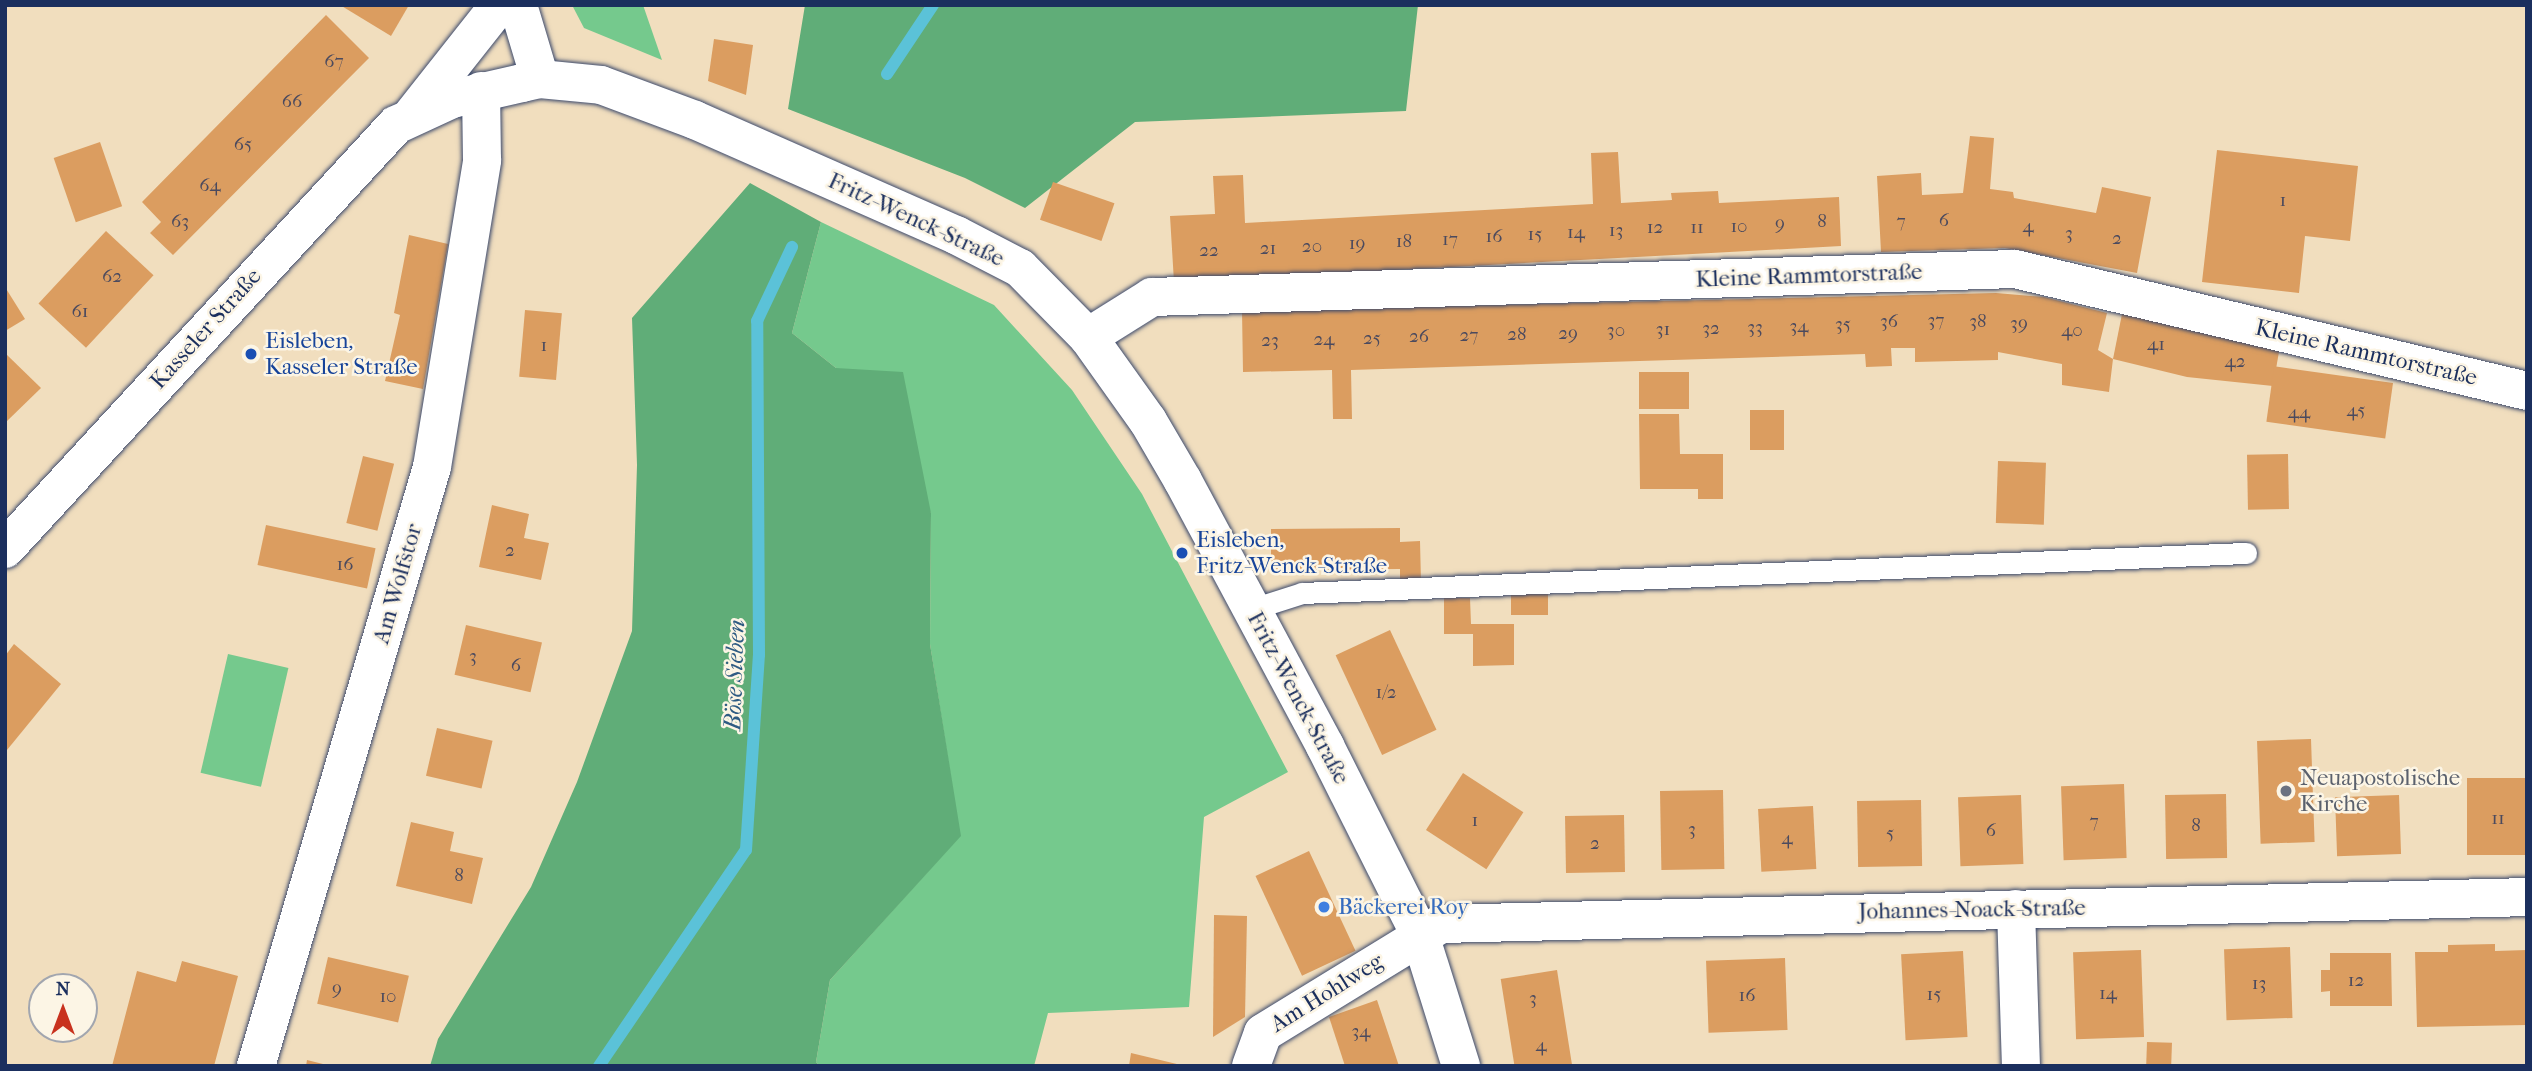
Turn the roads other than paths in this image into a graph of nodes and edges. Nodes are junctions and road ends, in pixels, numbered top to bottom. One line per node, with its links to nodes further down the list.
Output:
1 (499, 5): 5 (street, Kasseler Straße)
2 (518, 5): 3 (street)
3 (540, 79): 4 (street, Kasseler Straße); 6 (street, Fritz-Wenck-Straße)
4 (481, 91): 5 (street, Kasseler Straße); 14 (street, Am Wolfstor)
5 (412, 116): 8 (street, Kasseler Straße)
6 (1088, 337): 7 (street, Kleine Rammtorstraße); 10 (street, Fritz-Wenck-Straße)
7 (2527, 391)
8 (5, 549)
9 (2246, 553): 10 (lane)
10 (1252, 609): 13 (street, Fritz-Wenck-Straße)
11 (2527, 897): 12 (street, Johannes-Noack-Straße)
12 (2017, 909): 13 (street, Johannes-Noack-Straße); 17 (street)
13 (1420, 935): 15 (street, Am Hohlweg); 16 (street, Fritz-Wenck-Straße)
14 (256, 1066)
15 (1251, 1066)
16 (1461, 1066)
17 (2021, 1066)

